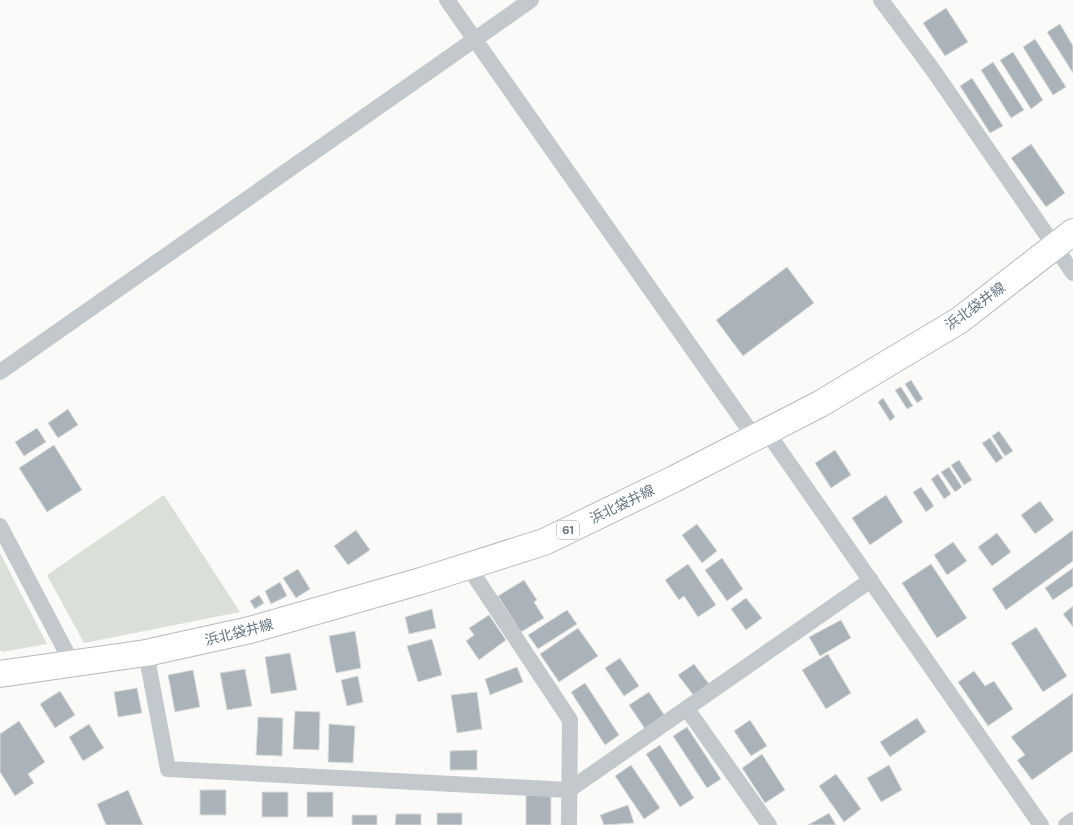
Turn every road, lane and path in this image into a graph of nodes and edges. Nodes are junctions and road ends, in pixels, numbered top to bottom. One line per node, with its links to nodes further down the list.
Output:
1 (447, 0): 4 (street)
2 (531, 0): 4 (street)
3 (881, 0): 5 (street)
4 (475, 40): 7 (street); 8 (street)
5 (1064, 239): 6 (street); 8 (main road, 浜北袋井線 / 61)
6 (1073, 273)
7 (0, 372)
8 (761, 435): 10 (main road, 浜北袋井線 / 61); 11 (street)
9 (0, 526): 13 (street)
10 (468, 566): 12 (main road, 浜北袋井線 / 61); 16 (street)
11 (872, 580): 15 (street); 20 (street)
12 (146, 653): 13 (main road, 浜北袋井線 / 61); 16 (street)
13 (72, 663): 14 (main road, 浜北袋井線 / 61)
14 (0, 674)
15 (687, 709): 16 (street); 19 (street)
16 (569, 790): 18 (street)
17 (1073, 820): 21 (street)
18 (569, 825)
19 (769, 825)
20 (1041, 825)
21 (1066, 825)

